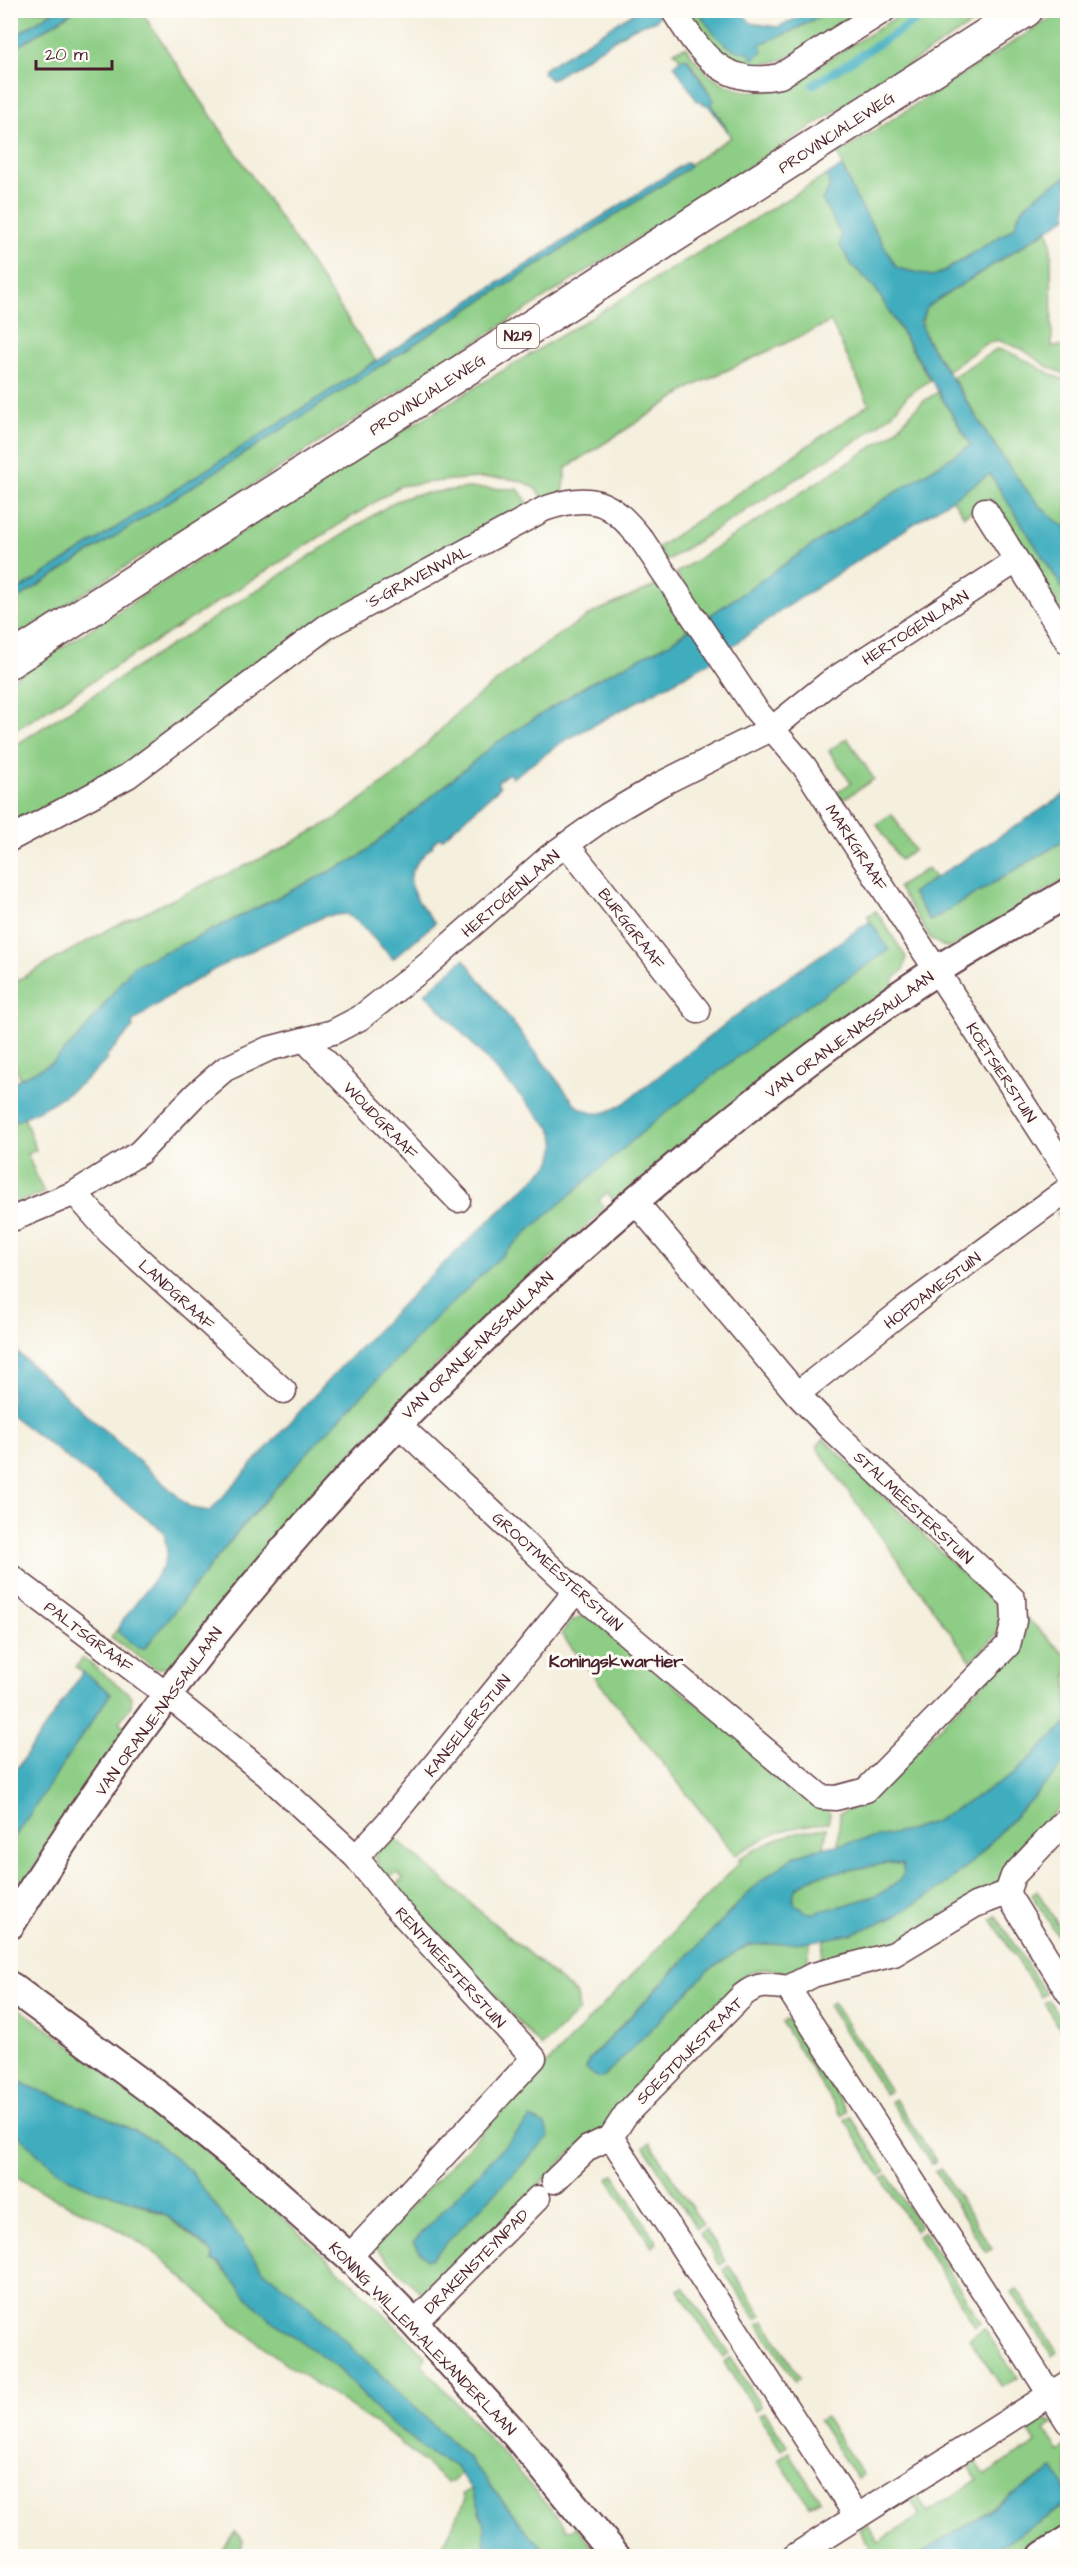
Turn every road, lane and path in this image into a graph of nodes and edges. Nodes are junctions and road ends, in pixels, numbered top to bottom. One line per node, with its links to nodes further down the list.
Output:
1 (673, 10): 2 (street)
2 (884, 10)
3 (1026, 10): 7 (main road, PROVINCIALEWEG / N219)
4 (985, 510): 5 (street)
5 (1016, 561): 6 (street); 8 (street, HERTOGENLAAN)
6 (1068, 642)
7 (10, 661)
8 (773, 728): 9 (street, 'S-GRAVENWAL); 10 (street, HERTOGENLAAN); 12 (street, MARKGRAAF)
9 (10, 839)
10 (567, 845): 13 (street, BURGGRAAF); 14 (street, HERTOGENLAAN)
11 (1068, 893): 12 (street, VAN ORANJE-NASSAULAAN)
12 (937, 970): 15 (street, KOETSIERSTUIN); 19 (street, VAN ORANJE-NASSAULAAN)
13 (698, 1011)
14 (305, 1040): 17 (street, HERTOGENLAAN); 18 (street, WOUDGRAAF)
15 (1068, 1173)
16 (1068, 1189): 22 (street, HOFDAMESTUIN)
17 (75, 1193): 20 (street, HERTOGENLAAN); 21 (street, LANDGRAAF)
18 (458, 1200)
19 (634, 1200): 22 (street, STALMEESTERSTUIN); 23 (street, VAN ORANJE-NASSAULAAN)
20 (10, 1220)
21 (284, 1391)
22 (797, 1394): 27 (street, STALMEESTERSTUIN)
23 (397, 1424): 25 (street, GROOTMEESTERSTUIN); 26 (street, VAN ORANJE-NASSAULAAN)
24 (10, 1576): 26 (street, PALTSGRAAF)
25 (576, 1591): 27 (street, GROOTMEESTERSTUIN); 29 (street, KANSELIERSTUIN)
26 (167, 1695): 29 (street, RENTMEESTERSTUIN); 31 (street, VAN ORANJE-NASSAULAAN)
27 (836, 1798)
28 (1068, 1818): 30 (street)
29 (356, 1857): 36 (street, RENTMEESTERSTUIN)
30 (1007, 1893): 33 (street); 34 (street)
31 (10, 1925)
32 (10, 1986): 36 (street, KONING WILLEM-ALEXANDERLAAN)
33 (788, 1988): 35 (street, SOESTDIJKSTRAAT); 38 (street)
34 (1068, 1992)
35 (611, 2137): 37 (street, DRAKENSTEYNPAD); 40 (street)
36 (349, 2257): 37 (street, KONING WILLEM-ALEXANDERLAAN)
37 (414, 2323): 42 (street, KONING WILLEM-ALEXANDERLAAN)
38 (1059, 2389): 39 (street); 40 (street)
39 (1068, 2422)
40 (857, 2517): 43 (street)
41 (1068, 2540): 44 (street)
42 (616, 2556)
43 (795, 2556)
44 (1043, 2556)

